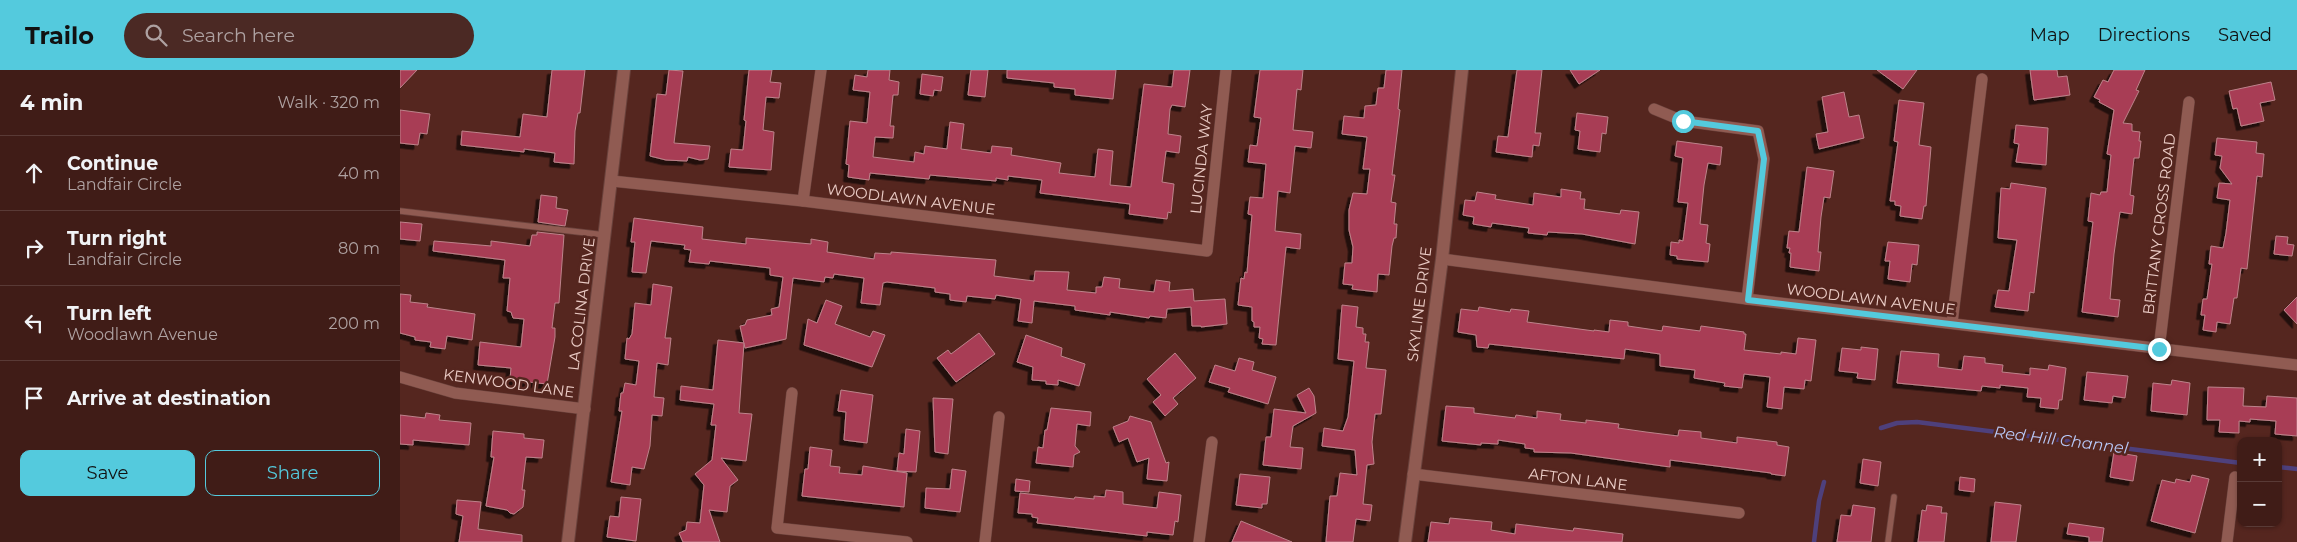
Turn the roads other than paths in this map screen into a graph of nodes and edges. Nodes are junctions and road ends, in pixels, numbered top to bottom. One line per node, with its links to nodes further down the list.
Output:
1 (624, 70): 8 (street, LA COLINA DRIVE)
2 (821, 70): 9 (street)
3 (1226, 70): 12 (street, LUCINDA WAY)
4 (1462, 70): 13 (street, SKYLINE DRIVE)
5 (1982, 79): 15 (street)
6 (2189, 102): 16 (street, BRITTANY CROSS ROAD)
7 (1654, 109): 14 (street)
8 (612, 181): 9 (street, WOODLAWN AVENUE); 11 (street, LA COLINA DRIVE)
9 (803, 201): 12 (street, WOODLAWN AVENUE)
10 (400, 211): 11 (lane)
11 (605, 236): 20 (street, LA COLINA DRIVE)
12 (1207, 251)
13 (1442, 259): 14 (street, WOODLAWN AVENUE); 23 (street, SKYLINE DRIVE)
14 (1748, 300): 15 (street, WOODLAWN AVENUE)
15 (1952, 323): 16 (street, WOODLAWN AVENUE)
16 (2159, 349): 17 (street, WOODLAWN AVENUE)
17 (2297, 365)
18 (400, 377): 20 (street, KENWOOD LANE)
19 (792, 394): 28 (street)
20 (585, 409): 27 (street, LA COLINA DRIVE)
21 (999, 416): 29 (street)
22 (1212, 442): 30 (street)
23 (1413, 474): 26 (street, AFTON LANE); 31 (street, SKYLINE DRIVE)
24 (2235, 477): 33 (street)
25 (1894, 497): 32 (lane)
26 (1739, 513)
27 (568, 542)
28 (907, 542)
29 (985, 542)
30 (1199, 542)
31 (1405, 542)
32 (1888, 542)
33 (2227, 542)

